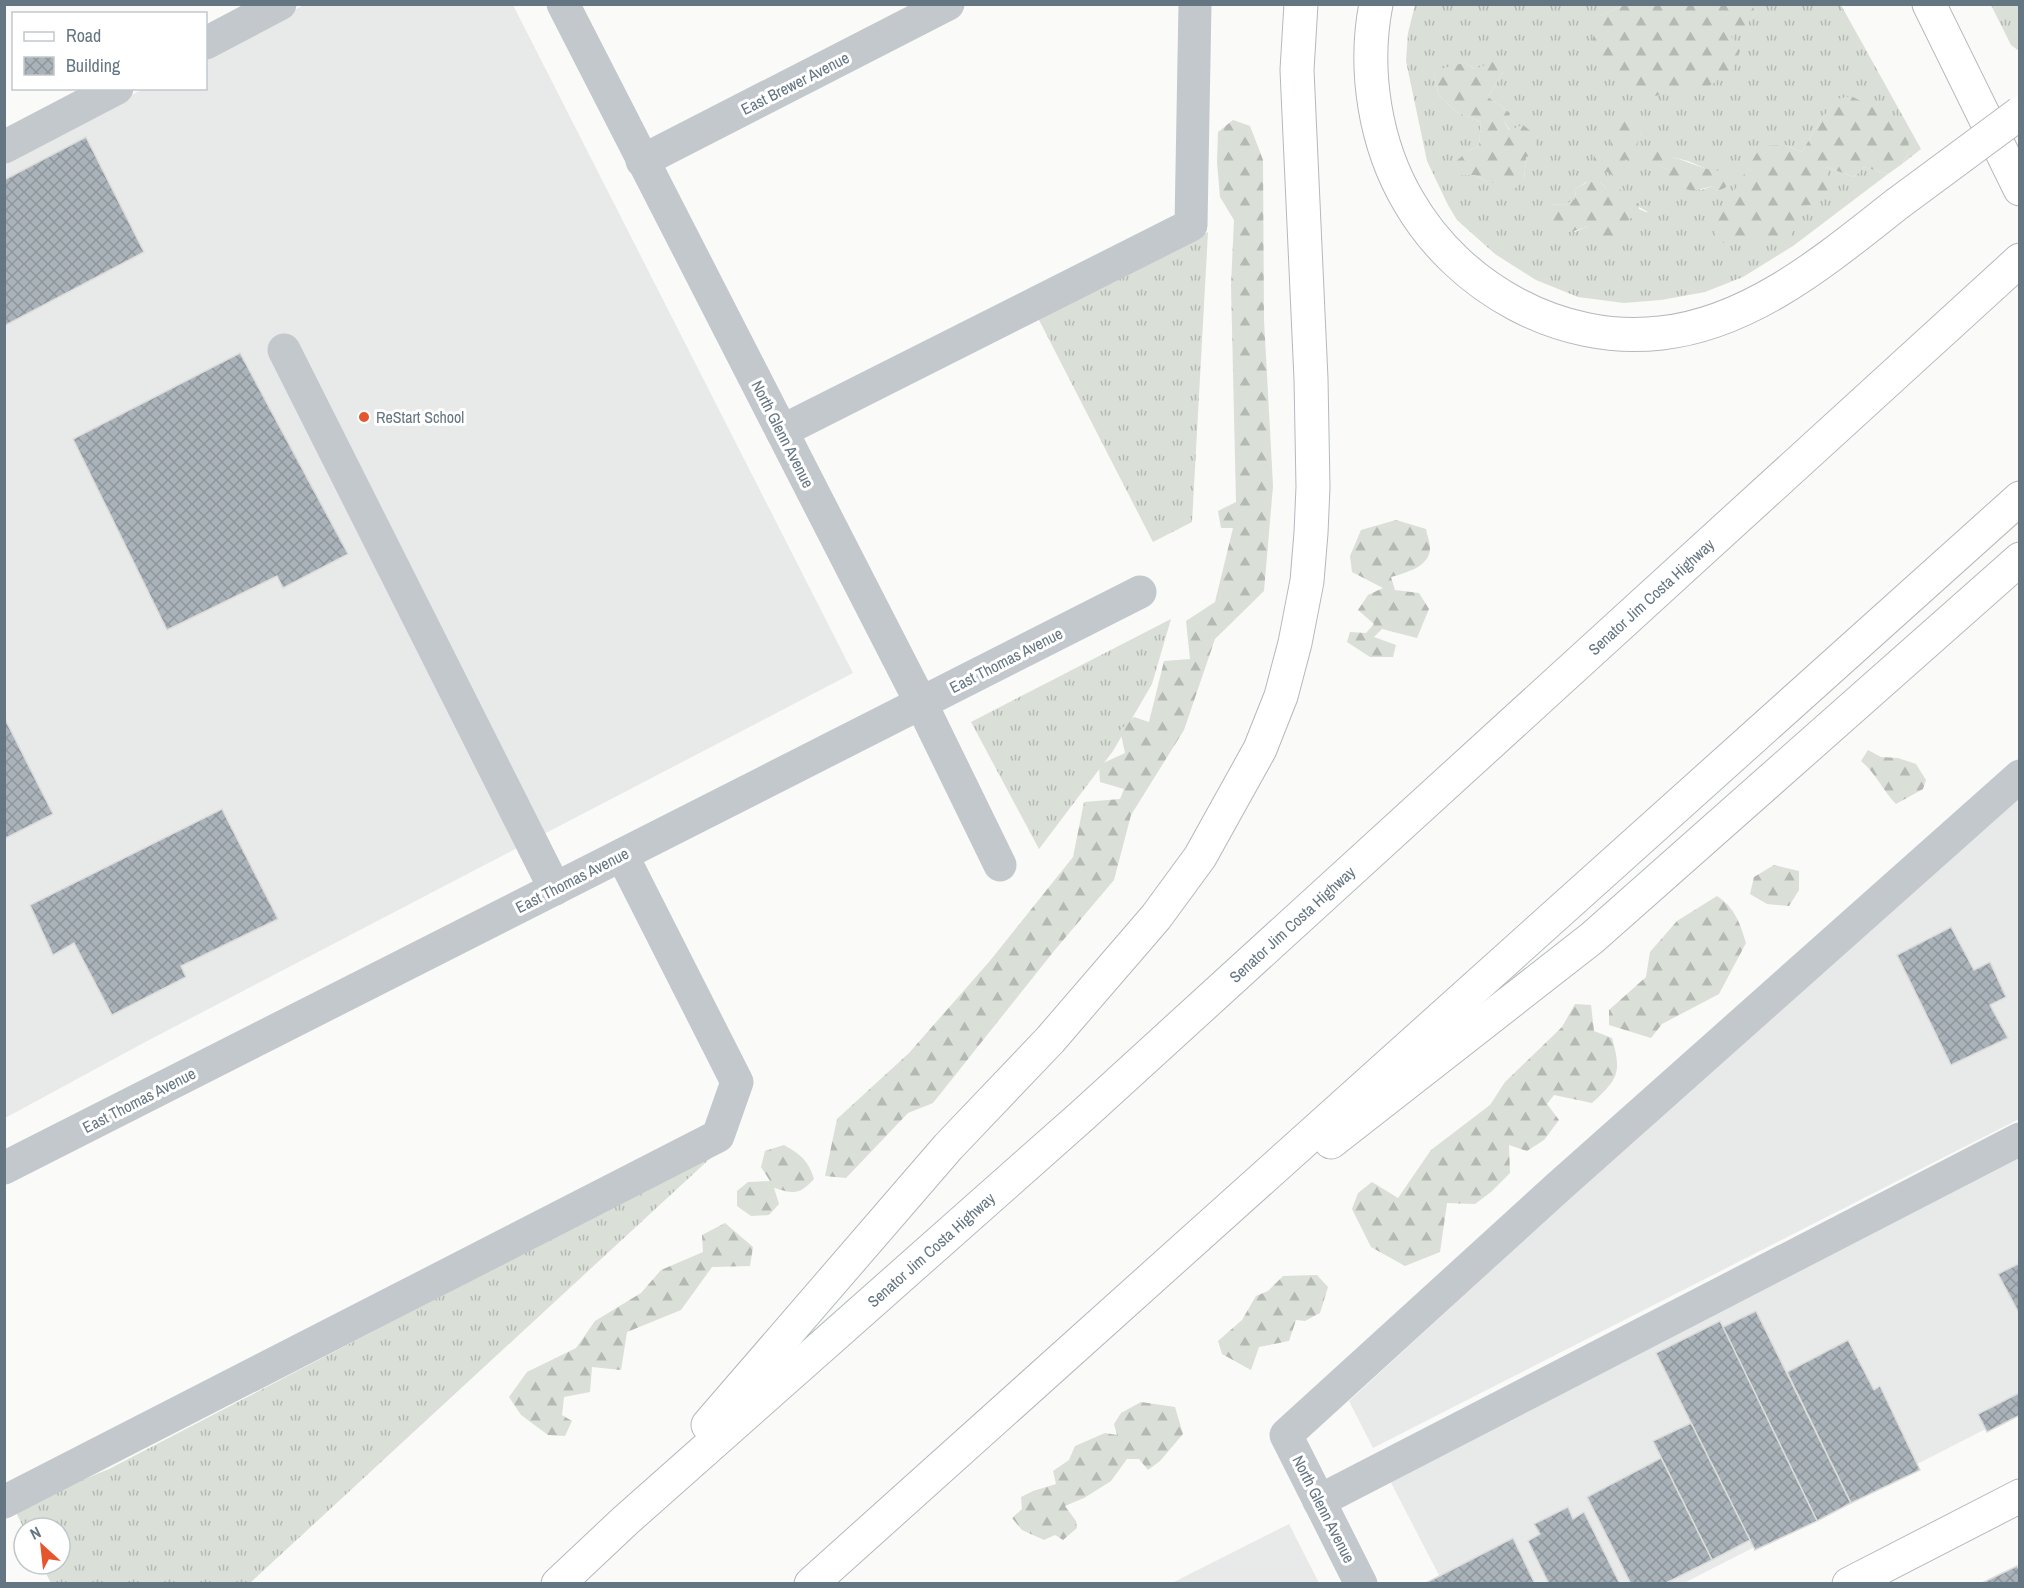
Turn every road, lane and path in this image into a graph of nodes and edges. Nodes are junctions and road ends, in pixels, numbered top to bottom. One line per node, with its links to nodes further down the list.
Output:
1 (280, 4): 8 (street)
2 (563, 4): 12 (street, North Glenn Avenue)
3 (948, 4): 12 (street, East Brewer Avenue)
4 (1195, 4): 16 (street)
5 (1301, 4): 31 (main road)
6 (1376, 4): 10 (main road, bridge)
7 (1929, 4): 13 (main road)
8 (207, 42)
9 (113, 90): 11 (street)
10 (2019, 113)
11 (4, 147)
12 (642, 160): 16 (street, North Glenn Avenue)
13 (2019, 189)
14 (2019, 260): 31 (main road, Senator Jim Costa Highway)
15 (284, 350): 24 (street)
16 (782, 431): 20 (street, North Glenn Avenue)
17 (2014, 502): 27 (main road)
18 (2019, 559): 27 (main road)
19 (1140, 592): 20 (street, East Thomas Avenue)
20 (921, 703): 22 (street, East Thomas Avenue); 23 (street, North Glenn Avenue)
21 (2019, 776): 29 (street, North Glenn Avenue)
22 (622, 855): 24 (street, East Thomas Avenue); 30 (street)
23 (1000, 865)
24 (555, 889): 26 (street, East Thomas Avenue)
25 (2019, 1139): 29 (street)
26 (4, 1168)
27 (1089, 1333): 34 (main road)
28 (2019, 1496): 32 (main road)
29 (1319, 1501): 35 (street, North Glenn Avenue)
30 (4, 1502)
31 (626, 1520): 33 (main road, Senator Jim Costa Highway)
32 (1892, 1574): 36 (main road)
33 (558, 1584)
34 (811, 1584)
35 (1361, 1584)
36 (1849, 1584)

